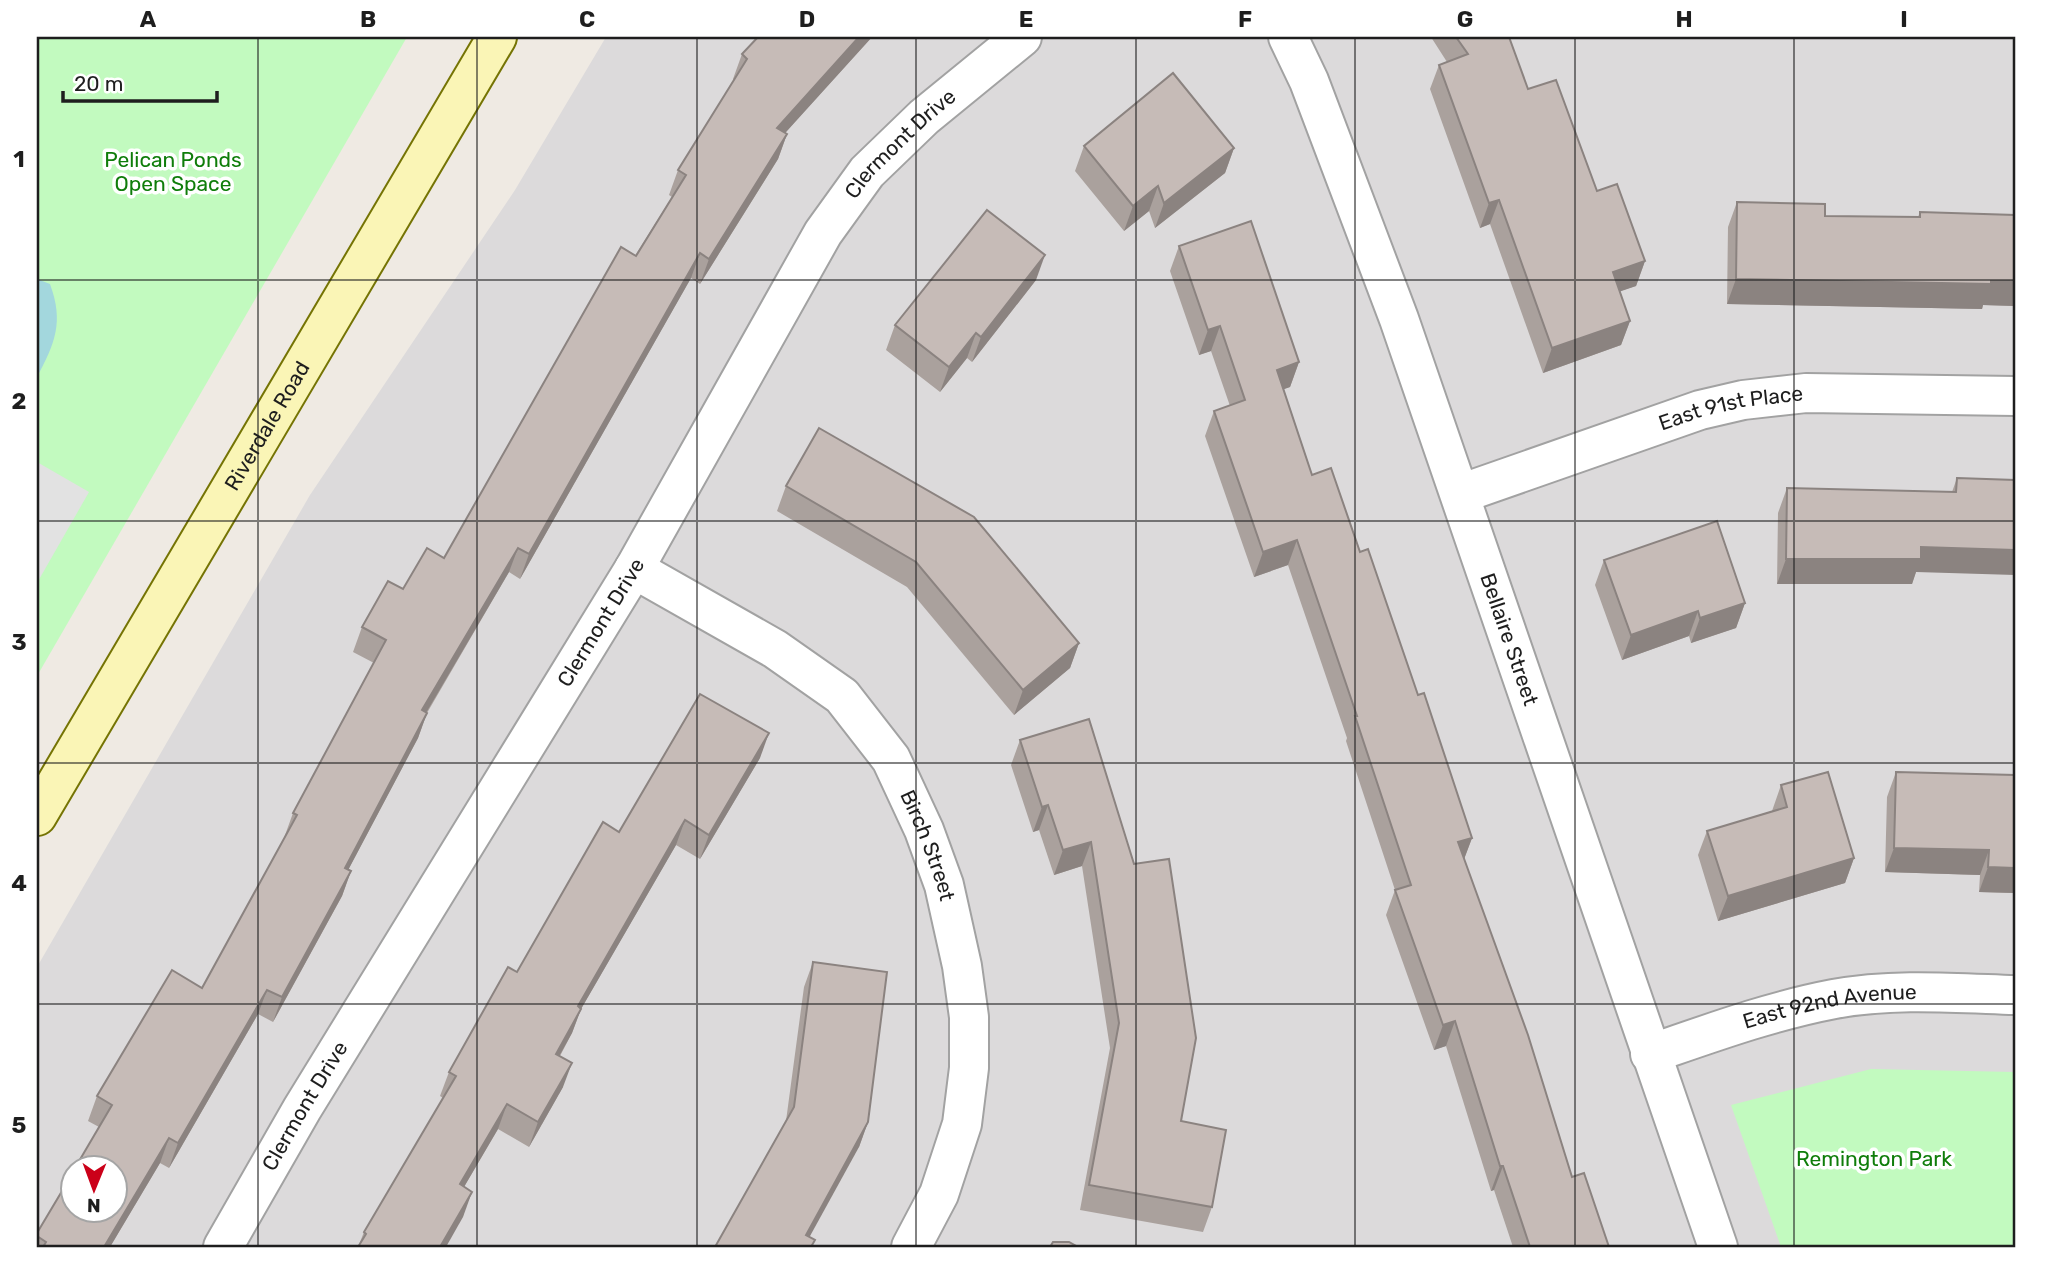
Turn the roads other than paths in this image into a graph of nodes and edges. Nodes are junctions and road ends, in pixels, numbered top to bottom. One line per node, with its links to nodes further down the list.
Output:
1 (497, 37): 7 (street, Riverdale Road)
2 (1022, 37): 6 (street, Clermont Drive)
3 (1288, 37): 5 (street, Bellaire Street)
4 (2015, 396): 5 (street, East 91st Place)
5 (1460, 494): 9 (street, Bellaire Street)
6 (634, 569): 10 (street, Clermont Drive); 11 (street, Birch Street)
7 (37, 816)
8 (2015, 995): 9 (street, East 92nd Avenue)
9 (1650, 1054): 12 (street, Bellaire Street)
10 (223, 1247)
11 (911, 1247)
12 (1718, 1247)

